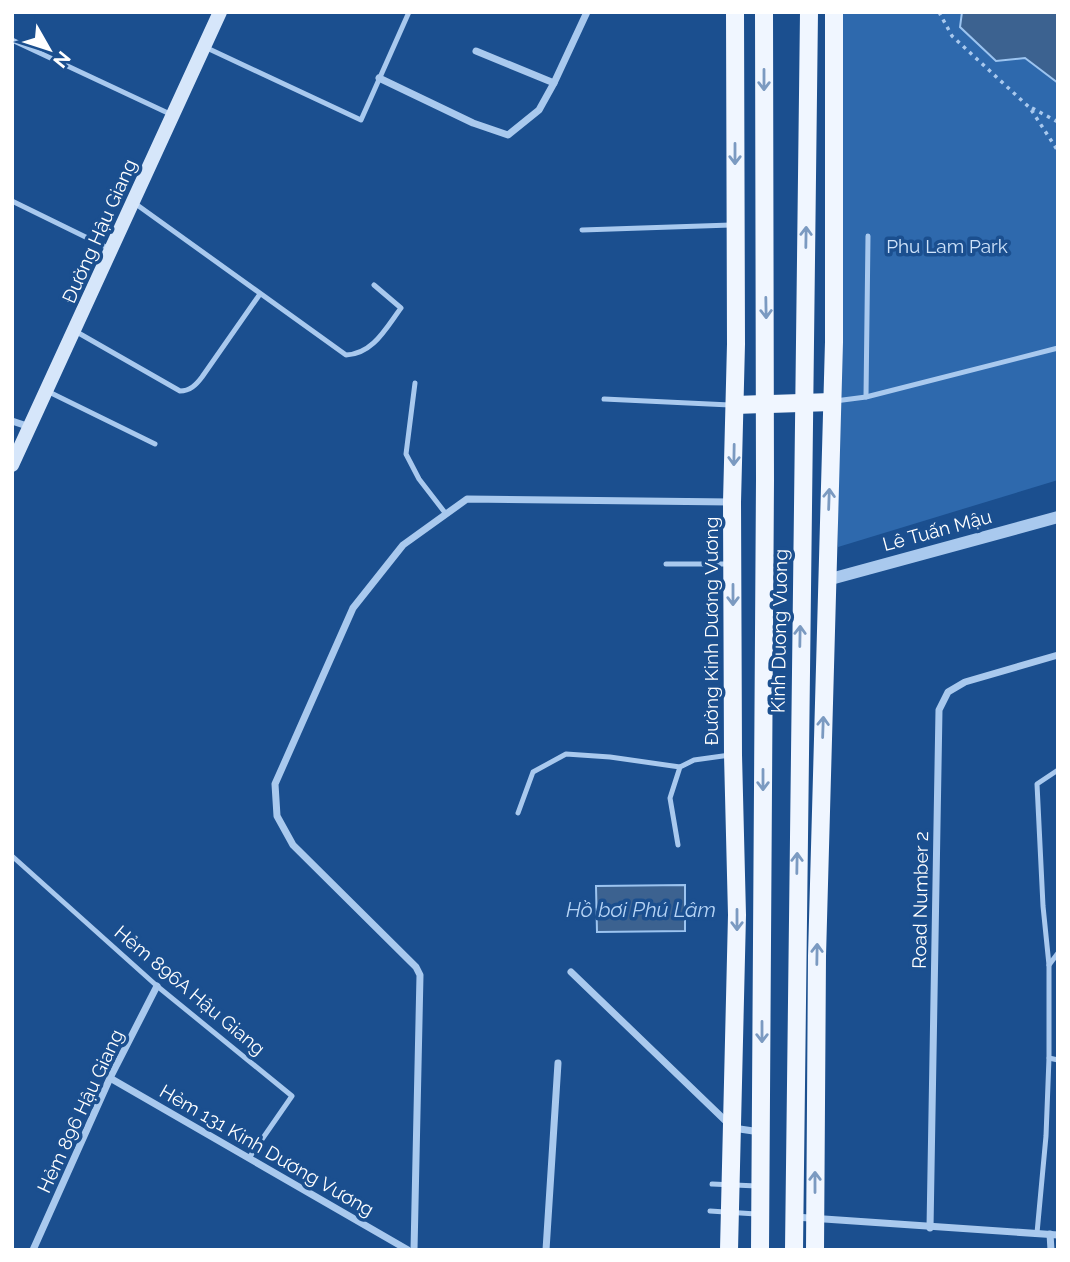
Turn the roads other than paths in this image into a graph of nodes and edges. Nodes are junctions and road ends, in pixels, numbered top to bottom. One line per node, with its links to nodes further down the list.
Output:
1 (220, 12): 9 (main road, Đường Hậu Giang)
2 (409, 12): 11 (lane)
3 (587, 12): 12 (street)
4 (735, 12): 16 (main road, Đường Kinh Dương Vương, one-way to 16)
5 (764, 12): 30 (main road, one-way to 30)
6 (809, 12): 29 (main road, Kinh Duong Vuong, one-way to 6)
7 (834, 12): 28 (main road)
8 (12, 40): 13 (lane)
9 (204, 46): 11 (lane); 13 (main road, Đường Hậu Giang)
10 (476, 51): 12 (street)
11 (379, 78): 12 (street)
12 (554, 83)
13 (173, 116): 15 (main road, Đường Hậu Giang)
14 (12, 201): 19 (lane)
15 (134, 202): 19 (main road, Đường Hậu Giang); 21 (lane)
16 (735, 225): 17 (lane); 31 (main road, Đường Kinh Dương Vương)
17 (582, 230)
18 (868, 236): 26 (lane)
19 (111, 250): 22 (main road, Đường Hậu Giang)
20 (374, 285): 21 (lane)
21 (260, 294): 22 (lane)
22 (75, 331): 25 (main road, Đường Hậu Giang)
23 (1058, 348): 26 (lane)
24 (415, 383): 37 (lane)
25 (47, 391): 33 (main road, Đường Hậu Giang); 34 (lane)
26 (866, 397): 28 (lane)
27 (604, 399): 31 (lane)
28 (832, 402): 29 (main road); 41 (main road, one-way to 28)
29 (803, 403): 30 (main road); 42 (main road, Kinh Duong Vuong)
30 (764, 404): 31 (main road); 59 (main road, one-way to 59)
31 (735, 405): 36 (main road, Đường Kinh Dương Vương, one-way to 36)
32 (12, 421): 33 (street)
33 (31, 427): 35 (main road, Đường Hậu Giang)
34 (155, 444)
35 (12, 466)
36 (732, 502): 37 (street); 40 (main road, Đường Kinh Dương Vương)
37 (446, 514): 74 (street)
38 (1058, 517): 41 (street, Lê Tuấn Mậu)
39 (666, 564): 40 (lane)
40 (733, 564): 44 (main road, Đường Kinh Dương Vương, one-way to 44)
41 (827, 580): 42 (main road); 68 (main road, one-way to 41)
42 (801, 588): 67 (main road, Kinh Duong Vuong, one-way to 42)
43 (1058, 655): 69 (street, Road Number 2)
44 (733, 755): 45 (lane); 58 (main road, Đường Kinh Dương Vương, one-way to 58)
45 (680, 766): 47 (lane); 48 (lane)
46 (1058, 770): 51 (lane)
47 (518, 813)
48 (678, 845)
49 (12, 856): 53 (lane, Hẻm 896A Hậu Giang)
50 (1058, 953): 51 (lane)
51 (1049, 965): 54 (lane)
52 (572, 972): 58 (street)
53 (157, 986): 57 (street, Hẻm 896 Hậu Giang); 60 (lane, Hẻm 896A Hậu Giang)
54 (1049, 1058): 55 (lane); 70 (lane)
55 (1058, 1060)
56 (558, 1063): 75 (street)
57 (110, 1079): 60 (street, Hẻm 131 Kinh Dương Vương); 72 (street, Hẻm 896 Hậu Giang)
58 (733, 1128): 59 (street); 62 (main road, Đường Kinh Dương Vương)
59 (761, 1132): 63 (main road)
60 (248, 1158): 73 (street, Hẻm 131 Kinh Dương Vương)
61 (712, 1184): 62 (lane)
62 (731, 1186): 63 (lane); 65 (main road, Đường Kinh Dương Vương)
63 (761, 1186): 66 (main road)
64 (710, 1211): 65 (lane)
65 (730, 1212): 66 (lane); 76 (main road, Đường Kinh Dương Vương)
66 (761, 1215): 77 (main road)
67 (794, 1216): 68 (street); 78 (main road, Kinh Duong Vuong)
68 (815, 1218): 69 (street); 79 (main road)
69 (930, 1228): 70 (street)
70 (1037, 1233): 71 (street)
71 (1054, 1234): 80 (street)
72 (33, 1250)
73 (408, 1250)
74 (414, 1250)
75 (546, 1250)
76 (729, 1250)
77 (760, 1250)
78 (794, 1250)
79 (814, 1250)
80 (1051, 1250)

